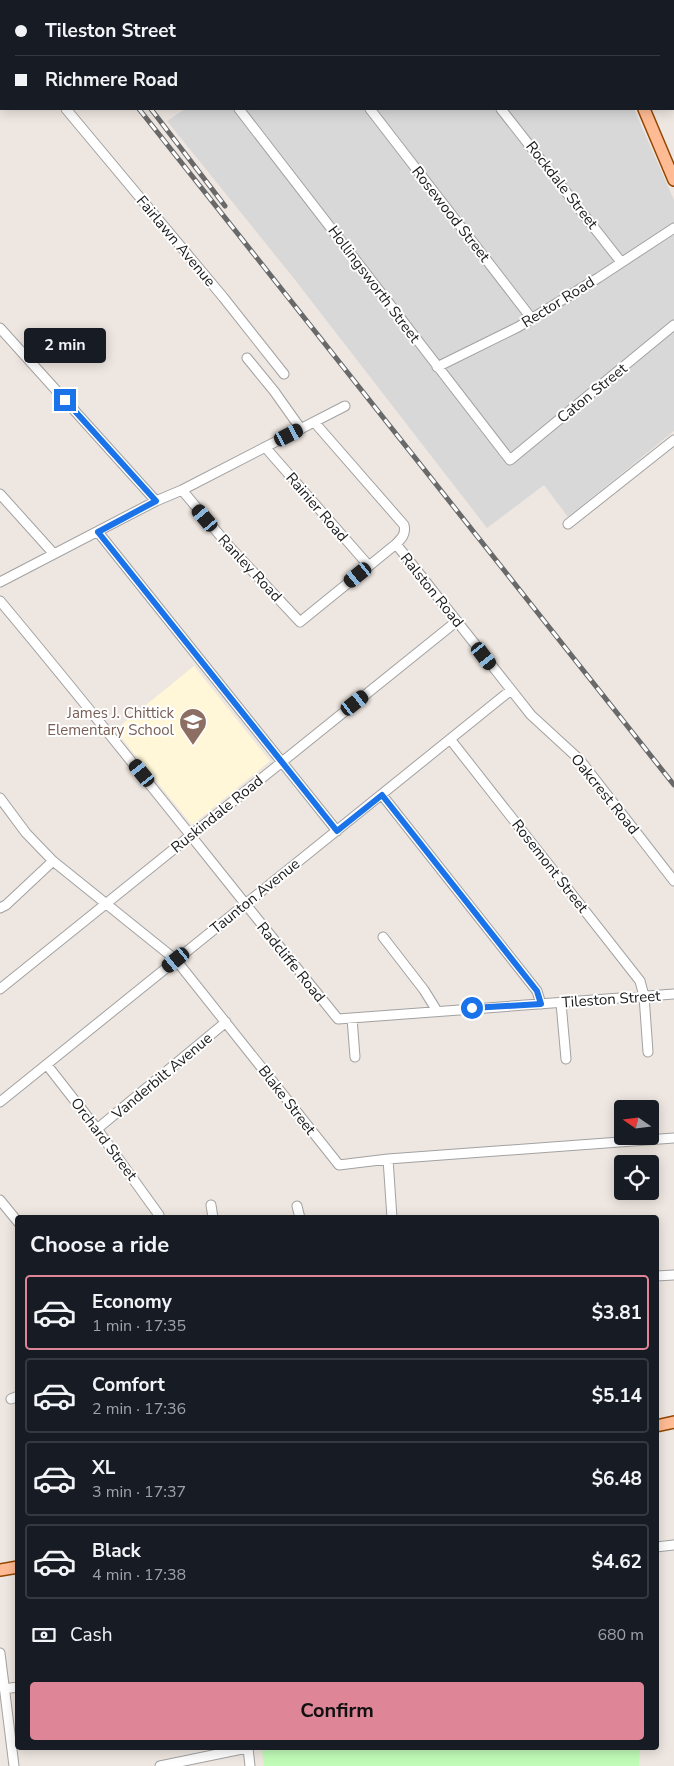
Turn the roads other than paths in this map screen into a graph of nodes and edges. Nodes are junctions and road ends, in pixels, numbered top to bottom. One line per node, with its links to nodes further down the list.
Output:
1 (67, 110): 14 (street, Fairlawn Avenue)
2 (240, 110): 13 (street, Hollingsworth Street)
3 (371, 110): 9 (street, Rosewood Street)
4 (502, 110): 8 (street, Rockdale Street)
5 (644, 110): 6 (main road)
6 (674, 180)
7 (674, 228): 8 (street, Rector Road)
8 (622, 262): 9 (street, Rector Road)
9 (532, 318): 13 (street, Rector Road)
10 (674, 325): 20 (street, Caton Street)
11 (0, 328): 23 (street)
12 (247, 358): 17 (street)
13 (437, 367): 20 (street, Hollingsworth Street)
14 (284, 374)
15 (345, 406): 16 (street)
16 (315, 423): 17 (street); 26 (street, Ralston Road)
17 (301, 429): 19 (street)
18 (674, 440): 24 (street)
19 (265, 448): 21 (street); 28 (street, Rainier Road)
20 (510, 460)
21 (182, 490): 23 (street); 28 (street, Ranley Road)
22 (0, 494): 27 (street)
23 (156, 501): 25 (street)
24 (568, 524)
25 (98, 532): 27 (street); 34 (street)
26 (396, 544): 28 (street); 31 (street, Ralston Road)
27 (54, 554): 29 (street)
28 (369, 566)
29 (0, 582)
30 (0, 600): 38 (street, Radcliffe Road)
31 (457, 621): 32 (street, Ralston Road); 34 (street, Ruskindale Road)
32 (511, 690): 33 (street, Taunton Avenue); 40 (street, Oakcrest Road)
33 (450, 739): 35 (street, Taunton Avenue); 48 (street, Rosemont Street)
34 (282, 762): 37 (street); 38 (street, Ruskindale Road)
35 (382, 795): 37 (street, Taunton Avenue); 50 (street)
36 (1, 803): 39 (street, Blake Street)
37 (337, 831): 42 (street, Taunton Avenue)
38 (190, 836): 41 (street, Ruskindale Road); 42 (street, Radcliffe Road)
39 (53, 861): 41 (street, Blake Street); 43 (street)
40 (674, 881)
41 (106, 903): 45 (street, Blake Street); 46 (street, Ruskindale Road)
42 (244, 904): 45 (street, Taunton Avenue); 53 (street, Radcliffe Road)
43 (0, 908)
44 (383, 937): 51 (street)
45 (176, 960): 54 (street, Blake Street); 58 (street, Taunton Avenue)
46 (0, 989)
47 (674, 994): 48 (street, Tileston Street)
48 (644, 996): 49 (street, Tileston Street); 55 (street, Rosemont Street)
49 (561, 1003): 50 (street, Tileston Street); 57 (street)
50 (541, 1004): 51 (street, Tileston Street)
51 (437, 1011): 52 (street, Tileston Street)
52 (352, 1018): 53 (street, Tileston Street); 56 (street)
53 (338, 1019)
54 (226, 1022): 60 (street, Vanderbilt Avenue); 62 (street, Blake Street)
55 (648, 1052)
56 (355, 1056)
57 (566, 1059)
58 (47, 1065): 59 (street, Taunton Avenue); 60 (street, Orchard Street)
59 (0, 1102)
60 (97, 1129): 66 (street, Orchard Street)
61 (674, 1138): 62 (street, Blake Street)
62 (388, 1159): 69 (street)
63 (211, 1205): 67 (street)
64 (2, 1206): 70 (street)
65 (297, 1206): 68 (street)
66 (159, 1214)
67 (213, 1215)
68 (299, 1215)
69 (392, 1215)
70 (15, 1219)
71 (674, 1275): 72 (street)
72 (659, 1276)
73 (674, 1422): 74 (main road)
74 (659, 1425)
75 (674, 1545): 76 (street)
76 (659, 1547)
77 (15, 1568): 78 (main road)
78 (0, 1570)
79 (0, 1659): 81 (street)
80 (15, 1687): 81 (street)
81 (4, 1689): 84 (street)
82 (237, 1750): 85 (street)
83 (247, 1750): 86 (street)
84 (14, 1766)
85 (160, 1766)
86 (250, 1766)

